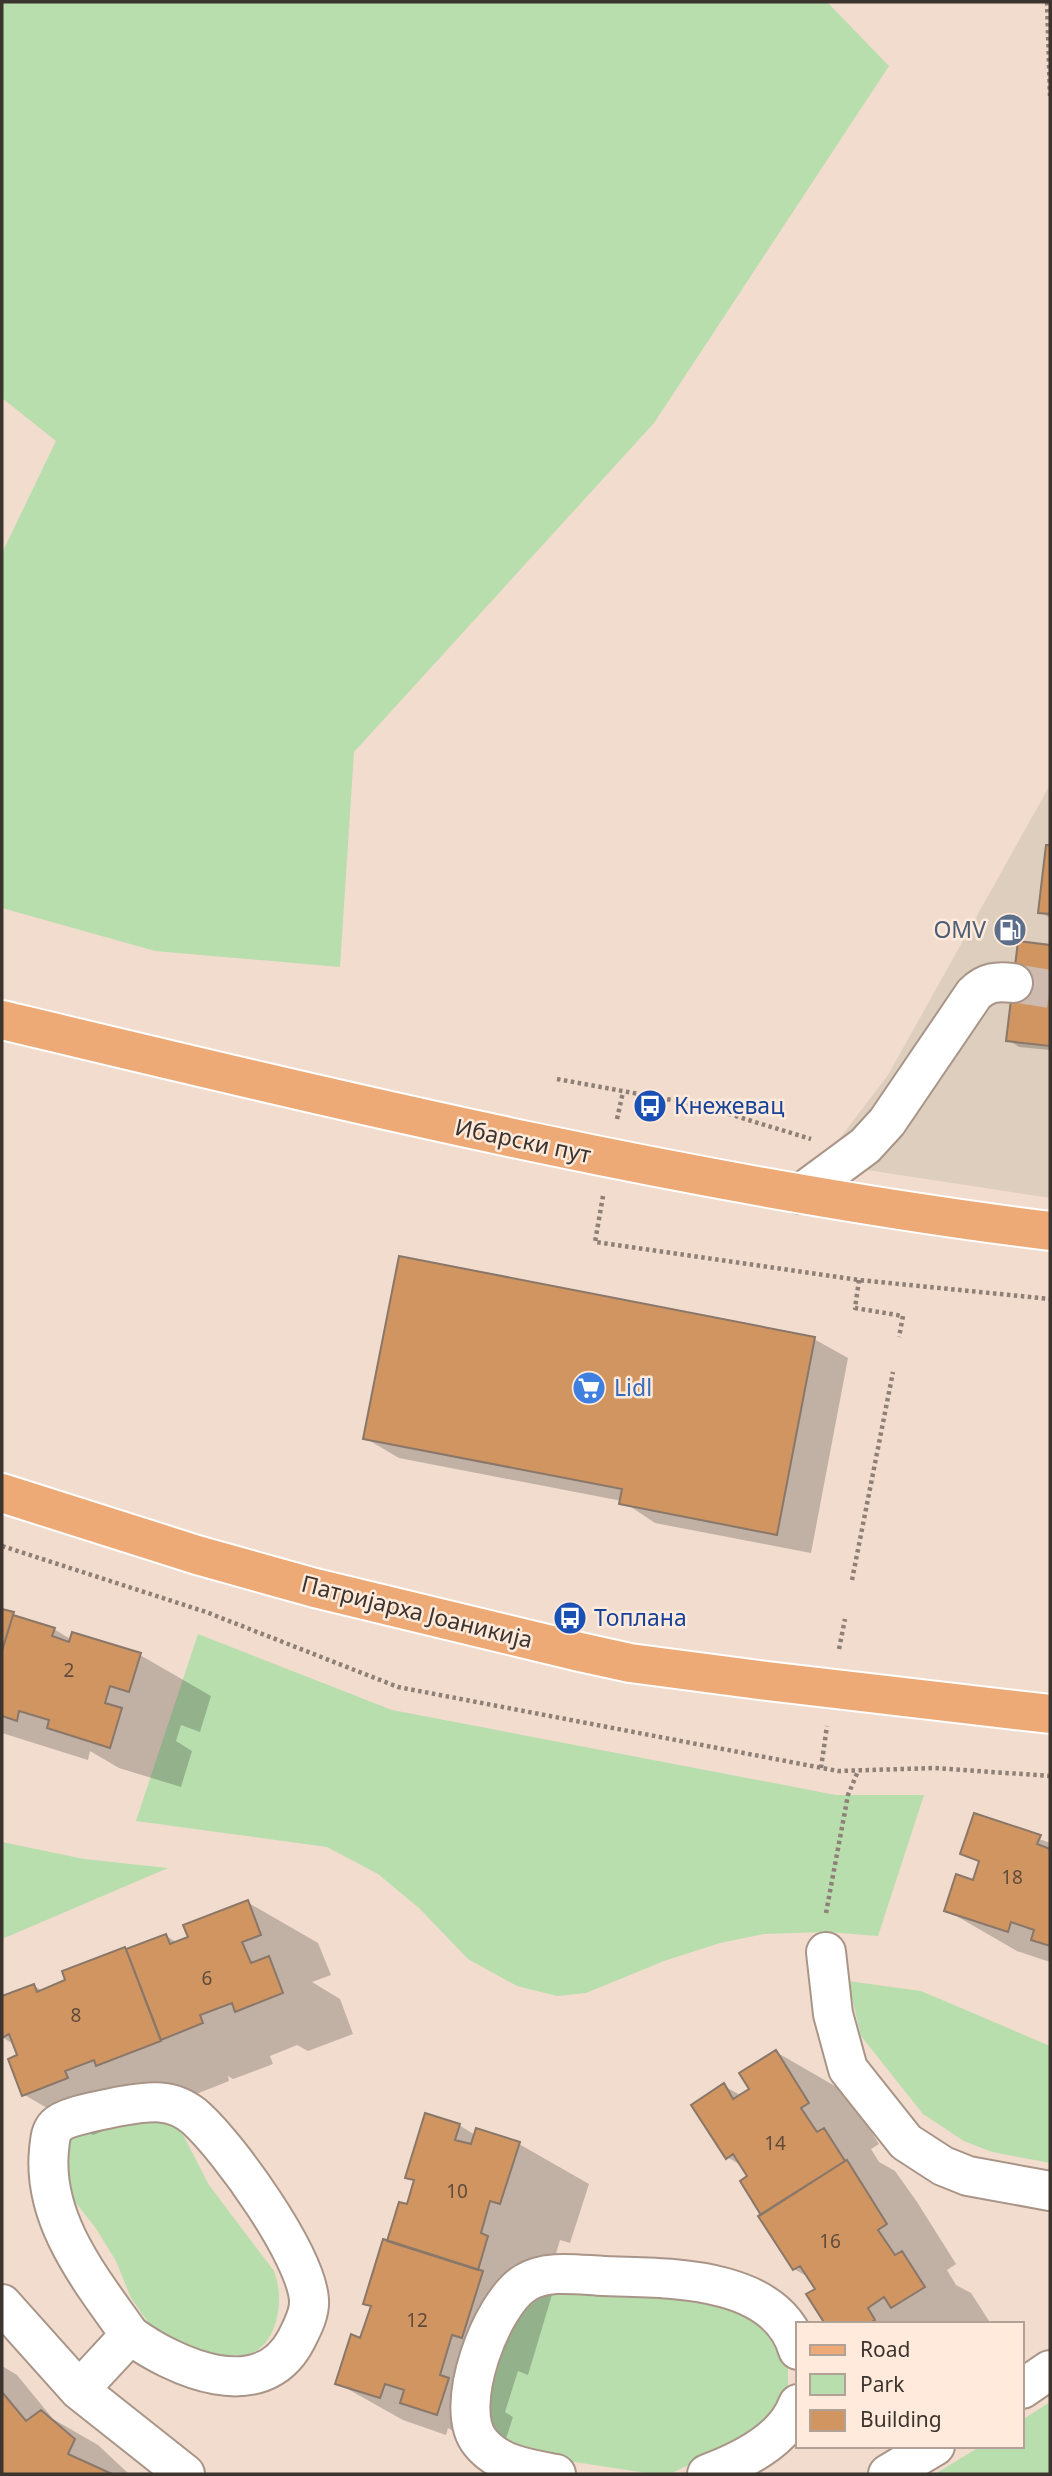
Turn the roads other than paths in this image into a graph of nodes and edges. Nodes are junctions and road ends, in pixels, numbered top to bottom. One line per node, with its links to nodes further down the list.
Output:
1 (1013, 983): 3 (street)
2 (2, 1020): 3 (main road, Ибарски пут)
3 (800, 1194): 4 (main road, Ибарски пут)
4 (1050, 1231)
5 (2, 1493): 6 (main road, Патријарха Јоаникија)
6 (1050, 1714)
7 (826, 1952): 8 (street)
8 (1050, 2191)
9 (2, 2304): 14 (street)
10 (130, 2335): 10 (street); 14 (street)
11 (796, 2343): 18 (street)
12 (1050, 2370): 13 (street)
13 (1024, 2388)
14 (79, 2390): 17 (street)
15 (796, 2409): 19 (street)
16 (932, 2448): 20 (street)
17 (185, 2474)
18 (556, 2474)
19 (707, 2474)
20 (888, 2474)

